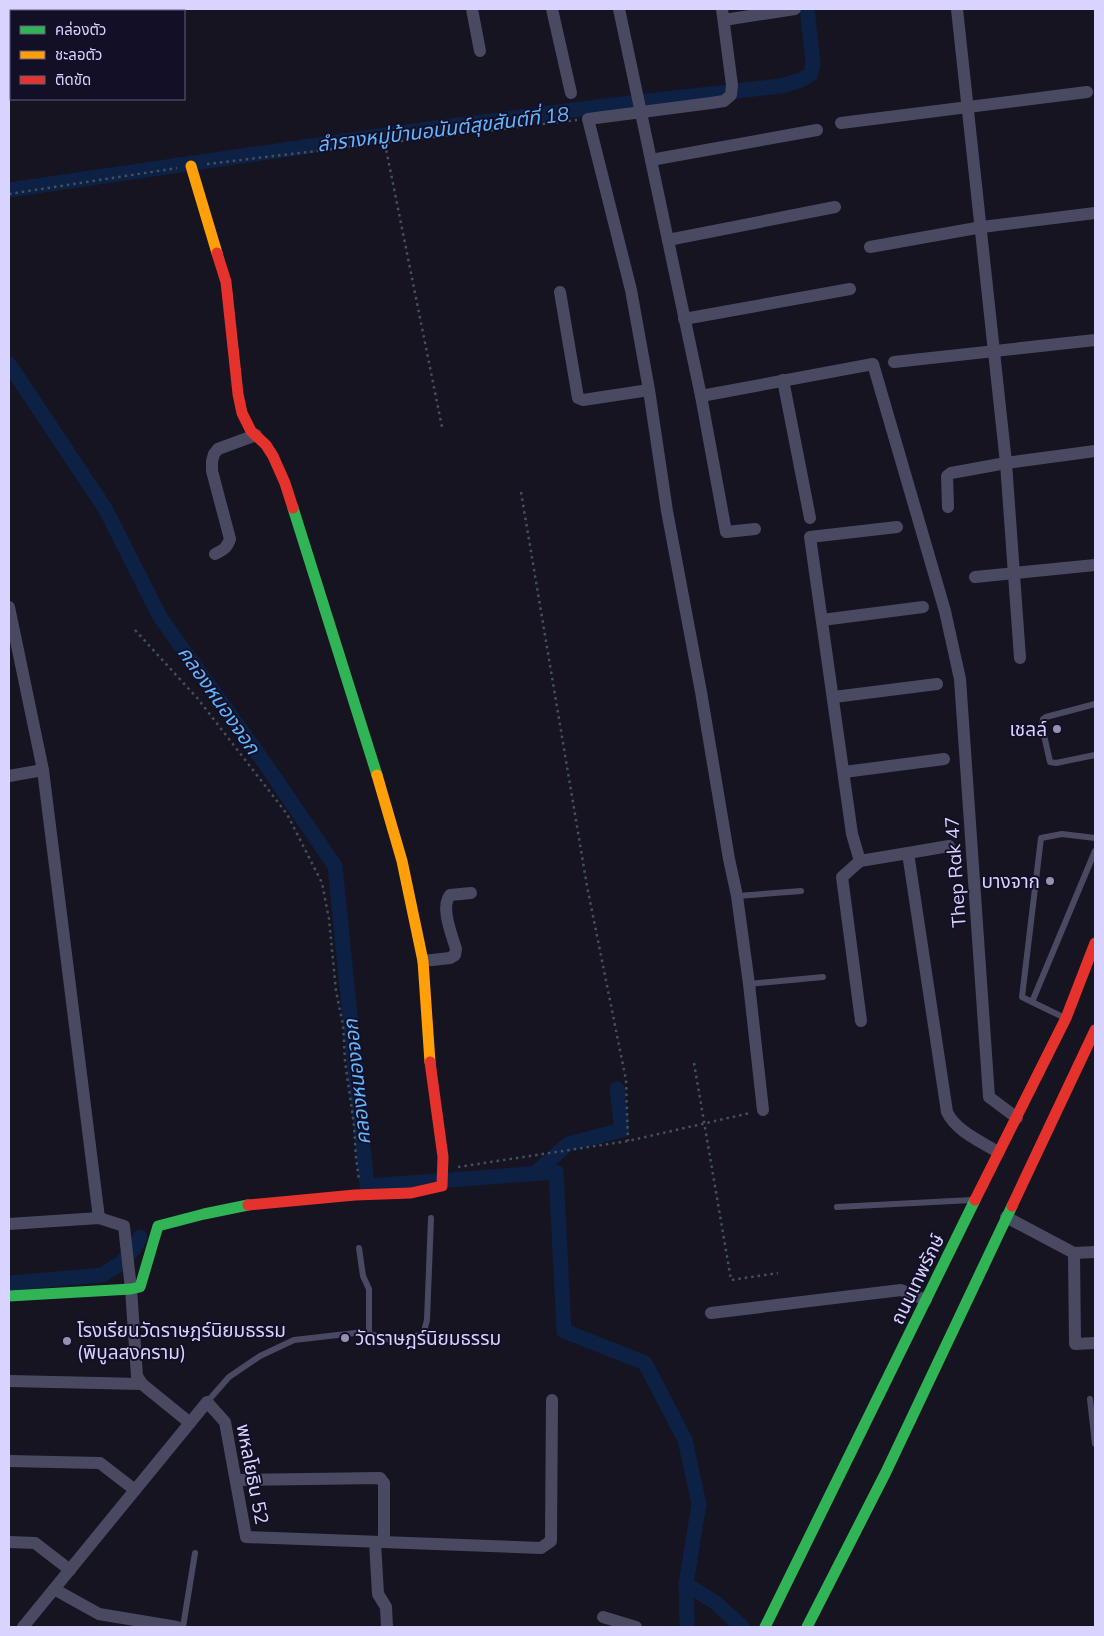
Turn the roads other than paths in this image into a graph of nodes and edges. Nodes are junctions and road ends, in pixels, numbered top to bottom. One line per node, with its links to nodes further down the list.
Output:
1 (472, 9): 7 (street)
2 (552, 9): 9 (street)
3 (619, 9): 11 (street)
4 (795, 9): 6 (street)
5 (957, 9): 10 (street)
6 (723, 14): 11 (street)
7 (480, 51)
8 (1087, 92): 10 (street)
9 (571, 93)
10 (968, 106): 12 (street); 18 (street)
11 (641, 110): 14 (street); 28 (street)
12 (841, 123)
13 (817, 130): 14 (street)
14 (651, 160): 19 (street)
15 (191, 166): 30 (street)
16 (835, 207): 19 (street)
17 (1095, 213): 18 (street)
18 (982, 226): 20 (street); 25 (street)
19 (668, 240): 23 (street)
20 (870, 247)
21 (850, 289): 23 (street)
22 (560, 292): 28 (street)
23 (684, 319): 29 (street)
24 (1095, 340): 25 (street)
25 (993, 350): 26 (street); 32 (street)
26 (894, 362)
27 (783, 380): 29 (street); 34 (street); 70 (street, Thep Rak 47)
28 (649, 390): 60 (street)
29 (700, 396): 36 (street)
30 (256, 435): 37 (street); 62 (street)
31 (1095, 450): 32 (street)
32 (1006, 463): 33 (street); 39 (street)
33 (948, 507)
34 (810, 518)
35 (897, 527): 43 (street)
36 (755, 529)
37 (215, 554)
38 (1095, 565): 39 (street)
39 (1014, 572): 40 (street); 44 (street)
40 (975, 577)
41 (9, 607): 50 (street)
42 (923, 607): 43 (street)
43 (822, 620): 46 (street)
44 (1020, 658)
45 (937, 684): 46 (street)
46 (834, 697): 51 (street)
47 (1095, 704): 48 (lane)
48 (1095, 754)
49 (944, 759): 51 (street)
50 (43, 770): 52 (street); 75 (street)
51 (844, 772): 57 (street)
52 (9, 776)
53 (1095, 838): 65 (lane)
54 (949, 846): 56 (street)
55 (1095, 851): 65 (lane)
56 (908, 853): 57 (street); 71 (street)
57 (860, 860): 67 (street)
58 (801, 891): 60 (lane)
59 (471, 893): 62 (street)
60 (736, 896): 64 (street)
61 (1095, 943): 66 (street, ถนนเทพรักษ์)
62 (423, 961): 81 (street)
63 (823, 977): 64 (lane)
64 (749, 984): 69 (street)
65 (1032, 1002): 66 (lane)
66 (1066, 1018): 70 (street, ถนนเทพรักษ์)
67 (861, 1021)
68 (1095, 1030): 74 (street)
69 (763, 1110)
70 (1017, 1118): 71 (street, ถนนเทพรักษ์)
71 (998, 1152): 72 (street, ถนนเทพรักษ์)
72 (976, 1199): 73 (lane); 83 (street, ถนนเทพรักษ์)
73 (837, 1206)
74 (1006, 1217): 80 (street); 109 (street)
75 (99, 1218): 77 (street); 81 (street)
76 (431, 1218): 85 (lane)
77 (9, 1224)
78 (359, 1248): 85 (lane)
79 (1095, 1252): 80 (street)
80 (1074, 1253): 86 (street)
81 (131, 1286): 82 (street); 88 (street)
82 (9, 1296)
83 (926, 1300): 84 (street); 108 (street, ถนนเทพรักษ์)
84 (711, 1313)
85 (369, 1332): 91 (lane)
86 (1095, 1343)
87 (9, 1381): 88 (street)
88 (142, 1384): 92 (street)
89 (1090, 1399): 93 (lane)
90 (552, 1400): 98 (street)
91 (207, 1402): 92 (street); 95 (street, พหลโยธิน 52)
92 (190, 1423): 96 (street)
93 (1095, 1444)
94 (9, 1461): 96 (street)
95 (236, 1480): 98 (street, พหลโยธิน 52); 98 (street)
96 (135, 1490): 100 (street)
97 (9, 1542): 100 (street)
98 (379, 1542): 106 (street)
99 (195, 1552): 105 (lane)
100 (70, 1570): 101 (street)
101 (54, 1589): 103 (street); 104 (street)
102 (603, 1617): 107 (street)
103 (23, 1627)
104 (176, 1627)
105 (183, 1627)
106 (387, 1627)
107 (636, 1627)
108 (765, 1627)
109 (807, 1627)

